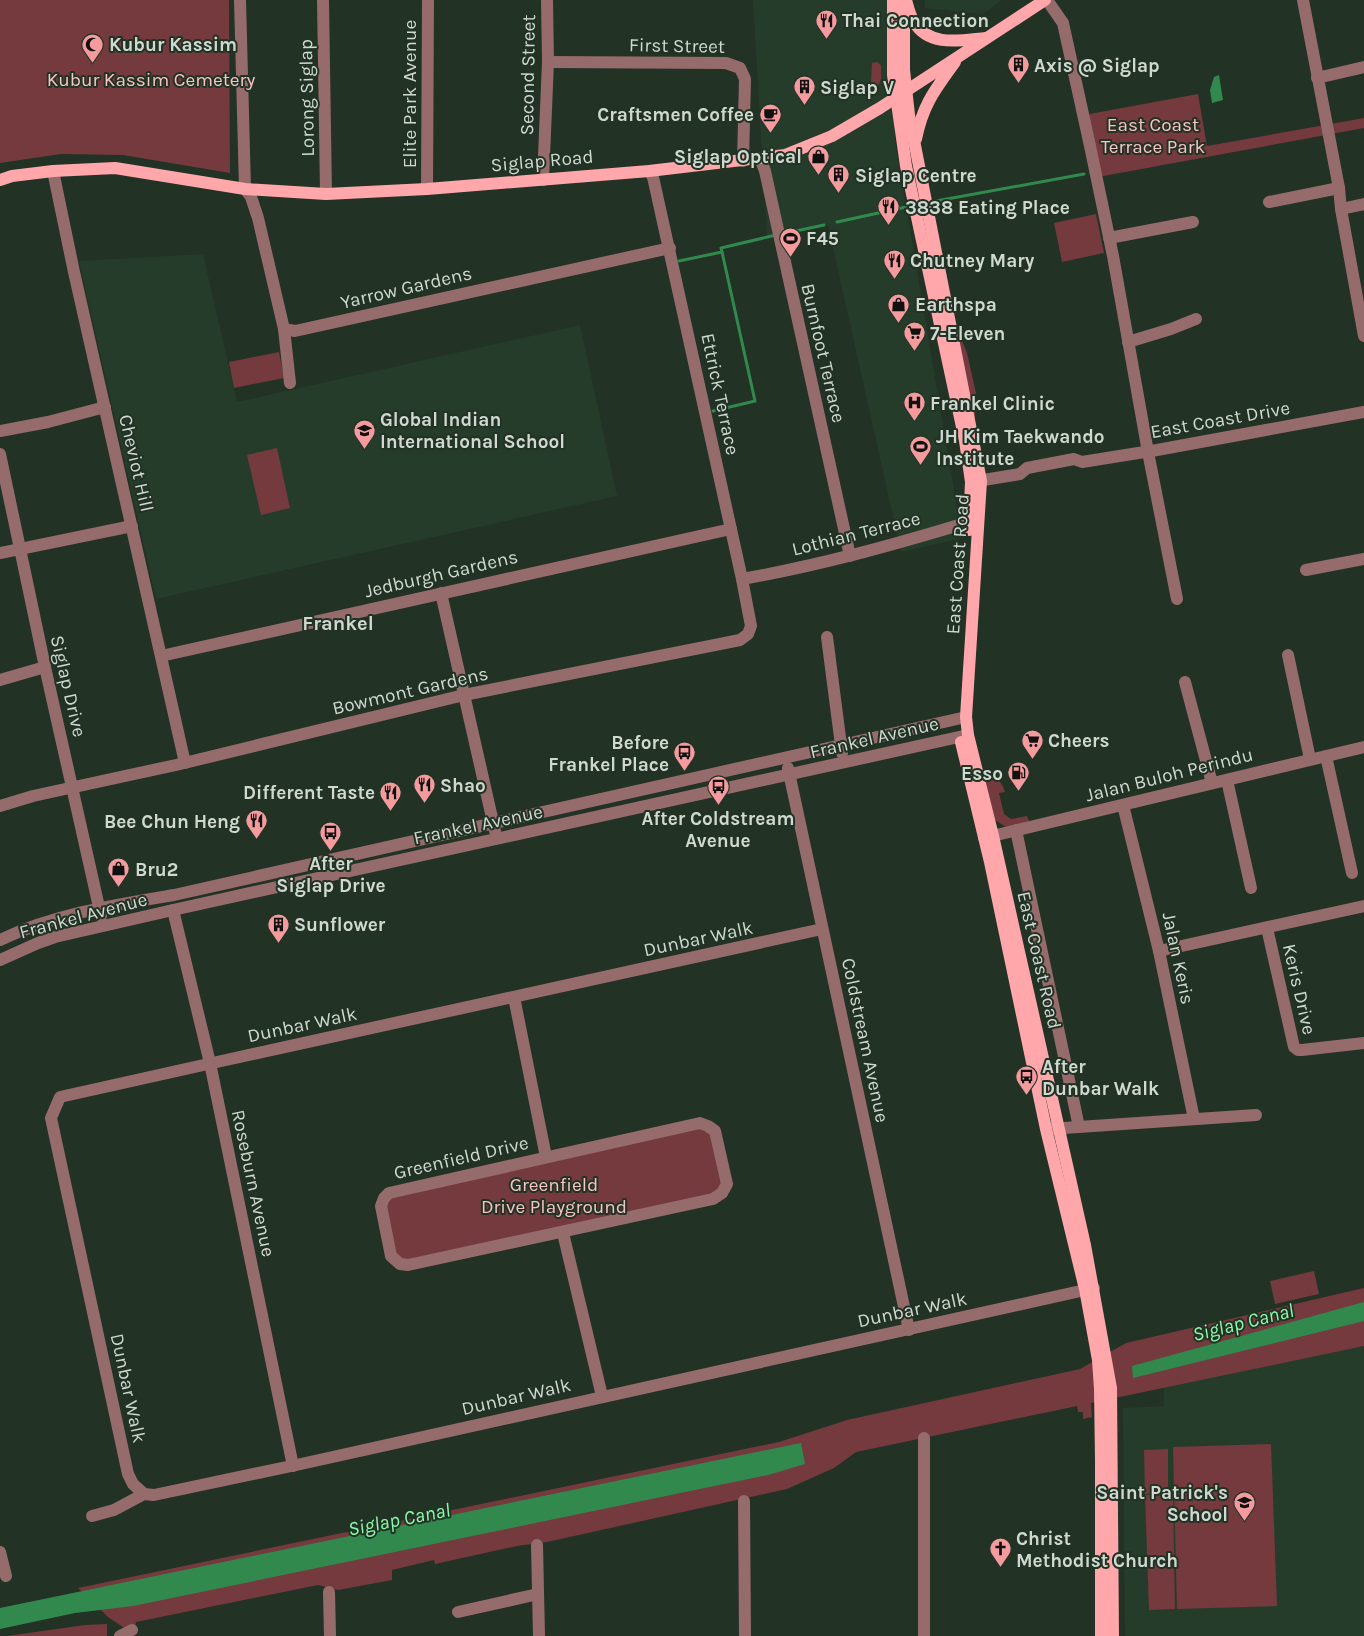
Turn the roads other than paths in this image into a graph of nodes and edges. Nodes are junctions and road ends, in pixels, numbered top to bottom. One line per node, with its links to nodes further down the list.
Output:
1 (240, 0): 24 (street)
2 (323, 0): 25 (street, Lorong Siglap)
3 (428, 0): 23 (street, Elite Park Avenue)
4 (547, 0): 11 (street, Second Street)
5 (893, 0): 14 (main road, East Coast Road)
6 (905, 0): 9 (main road); 14 (main road, East Coast Road)
7 (1046, 0): 9 (main road, Siglap Road); 30 (street)
8 (1303, 0): 13 (street)
9 (989, 37): 10 (main road, Siglap Road)
10 (960, 56): 14 (main road, Siglap Road); 15 (main road)
11 (548, 62): 17 (street, First Street); 21 (street, Second Street)
12 (1364, 67): 13 (street)
13 (1317, 78): 22 (street)
14 (901, 95): 15 (main road, East Coast Road); 16 (main road, Siglap Road); 43 (main road, East Coast Road)
15 (914, 149): 43 (main road, East Coast Road)
16 (760, 158): 17 (main road, Siglap Road); 49 (street, Burnfoot Terrace)
17 (743, 161): 19 (main road, Siglap Road)
18 (53, 171): 20 (main road, Siglap Road); 24 (main road, Siglap Road); 38 (street, Cheviot Hill)
19 (650, 171): 21 (main road, Siglap Road); 31 (street, Ettrick Terrace)
20 (0, 180)
21 (543, 180): 23 (main road, Siglap Road)
22 (1339, 188): 26 (street); 28 (street)
23 (427, 189): 25 (main road, Siglap Road)
24 (248, 193): 25 (main road, Siglap Road); 34 (street)
25 (326, 194)
26 (1269, 202)
27 (1364, 204): 28 (street)
28 (1341, 209): 32 (street)
29 (1193, 222): 30 (street)
30 (1109, 238): 36 (street)
31 (670, 248): 34 (street, Yarrow Gardens); 46 (street, Ettrick Terrace)
32 (1360, 296): 35 (street)
33 (1196, 318): 36 (street)
34 (284, 329): 37 (street)
35 (1364, 336)
36 (1128, 342): 41 (street)
37 (290, 383)
38 (105, 407): 40 (street); 45 (street, Cheviot Hill)
39 (1364, 412): 41 (street, East Coast Drive)
40 (0, 431)
41 (1148, 452): 43 (street, East Coast Drive); 54 (street)
42 (0, 454): 47 (street, Siglap Drive)
43 (976, 482): 44 (main road, East Coast Road)
44 (973, 521): 49 (street, Lothian Terrace); 63 (main road, East Coast Road)
45 (132, 526): 47 (street); 58 (street, Cheviot Hill)
46 (731, 529): 52 (street, Ettrick Terrace); 53 (street, Jedburgh Gardens)
47 (20, 548): 48 (street); 59 (street, Siglap Drive)
48 (0, 552)
49 (850, 556): 52 (street, Lothian Terrace)
50 (1364, 560): 51 (street)
51 (1306, 570)
52 (742, 579): 55 (street, Ettrick Terrace)
53 (441, 592): 58 (street, Jedburgh Gardens); 62 (street)
54 (1177, 599)
55 (751, 626): 62 (street, Bowmont Gardens)
56 (827, 637): 65 (street)
57 (1288, 655): 69 (street)
58 (161, 656): 70 (street, Cheviot Hill)
59 (45, 667): 60 (street); 75 (street, Siglap Drive)
60 (0, 680)
61 (1185, 682): 74 (street)
62 (464, 695): 70 (street, Bowmont Gardens); 78 (street)
63 (962, 718): 64 (main road, East Coast Road); 65 (street, Frankel Avenue)
64 (964, 736): 71 (street, Frankel Avenue); 80 (main road, East Coast Road)
65 (841, 746): 68 (street, Frankel Avenue); 71 (street)
66 (1364, 747): 67 (street, Jalan Buloh Perindu)
67 (1326, 756): 69 (street, Jalan Buloh Perindu); 82 (street)
68 (786, 758): 72 (street, Coldstream Avenue); 78 (street, Frankel Avenue)
69 (1310, 759): 73 (street, Jalan Buloh Perindu)
70 (185, 763): 75 (street, Bowmont Gardens)
71 (844, 763): 72 (street, Frankel Avenue)
72 (790, 775): 81 (street, Frankel Avenue); 89 (street, Coldstream Avenue)
73 (1226, 780): 74 (street, Jalan Buloh Perindu); 83 (street)
74 (1212, 783): 76 (street, Jalan Buloh Perindu)
75 (73, 788): 77 (street, Bowmont Gardens); 85 (street, Siglap Drive)
76 (1123, 805): 79 (street, Jalan Buloh Perindu); 91 (street, Jalan Keris)
77 (0, 806)
78 (493, 824): 81 (street); 85 (street, Frankel Avenue)
79 (1016, 830): 80 (street, Jalan Buloh Perindu); 98 (street)
80 (988, 837): 99 (main road, East Coast Road); 100 (main road, East Coast Road)
81 (497, 839): 86 (street, Frankel Avenue)
82 (1352, 873)
83 (1250, 888)
84 (1364, 906): 88 (street, Keris Drive)
85 (99, 908): 87 (street, Siglap Drive); 90 (street, Frankel Avenue)
86 (173, 910): 87 (street, Frankel Avenue); 95 (street, Roseburn Avenue)
87 (104, 926): 92 (street, Frankel Avenue)
88 (1267, 928): 91 (street, Keris Drive); 94 (street, Keris Drive)
89 (822, 929): 93 (street, Dunbar Walk); 104 (street, Coldstream Avenue)
90 (0, 940)
91 (1159, 951): 97 (street, Jalan Keris)
92 (0, 960)
93 (514, 997): 95 (street, Dunbar Walk); 101 (street, Greenfield Drive)
94 (1364, 1044)
95 (210, 1063): 107 (street, Roseburn Avenue); 108 (street, Dunbar Walk)
96 (1256, 1115): 97 (street)
97 (1194, 1119): 98 (street)
98 (1079, 1127): 99 (street)
99 (1059, 1128): 100 (street); 103 (main road, East Coast Road)
100 (1046, 1129): 103 (main road, East Coast Road)
101 (546, 1157): 102 (street, Greenfield Drive); 102 (street, Greenfield Drive)
102 (563, 1232): 105 (street)
103 (1089, 1289): 104 (street, Dunbar Walk); 123 (main road, East Coast Road); 124 (main road, East Coast Road)
104 (909, 1330): 105 (street, Dunbar Walk)
105 (602, 1396): 107 (street, Dunbar Walk)
106 (924, 1438): 122 (street)
107 (293, 1466): 108 (street, Dunbar Walk)
108 (144, 1494): 110 (street)
109 (744, 1501): 121 (street)
110 (92, 1516)
111 (537, 1546): 115 (street)
112 (0, 1552): 113 (street)
113 (6, 1576)
114 (329, 1592): 119 (street)
115 (538, 1594): 116 (street); 120 (street)
116 (458, 1612)
117 (132, 1630): 118 (street)
118 (120, 1636)
119 (330, 1636)
120 (539, 1636)
121 (745, 1636)
122 (924, 1636)
123 (1102, 1636)
124 (1112, 1636)

